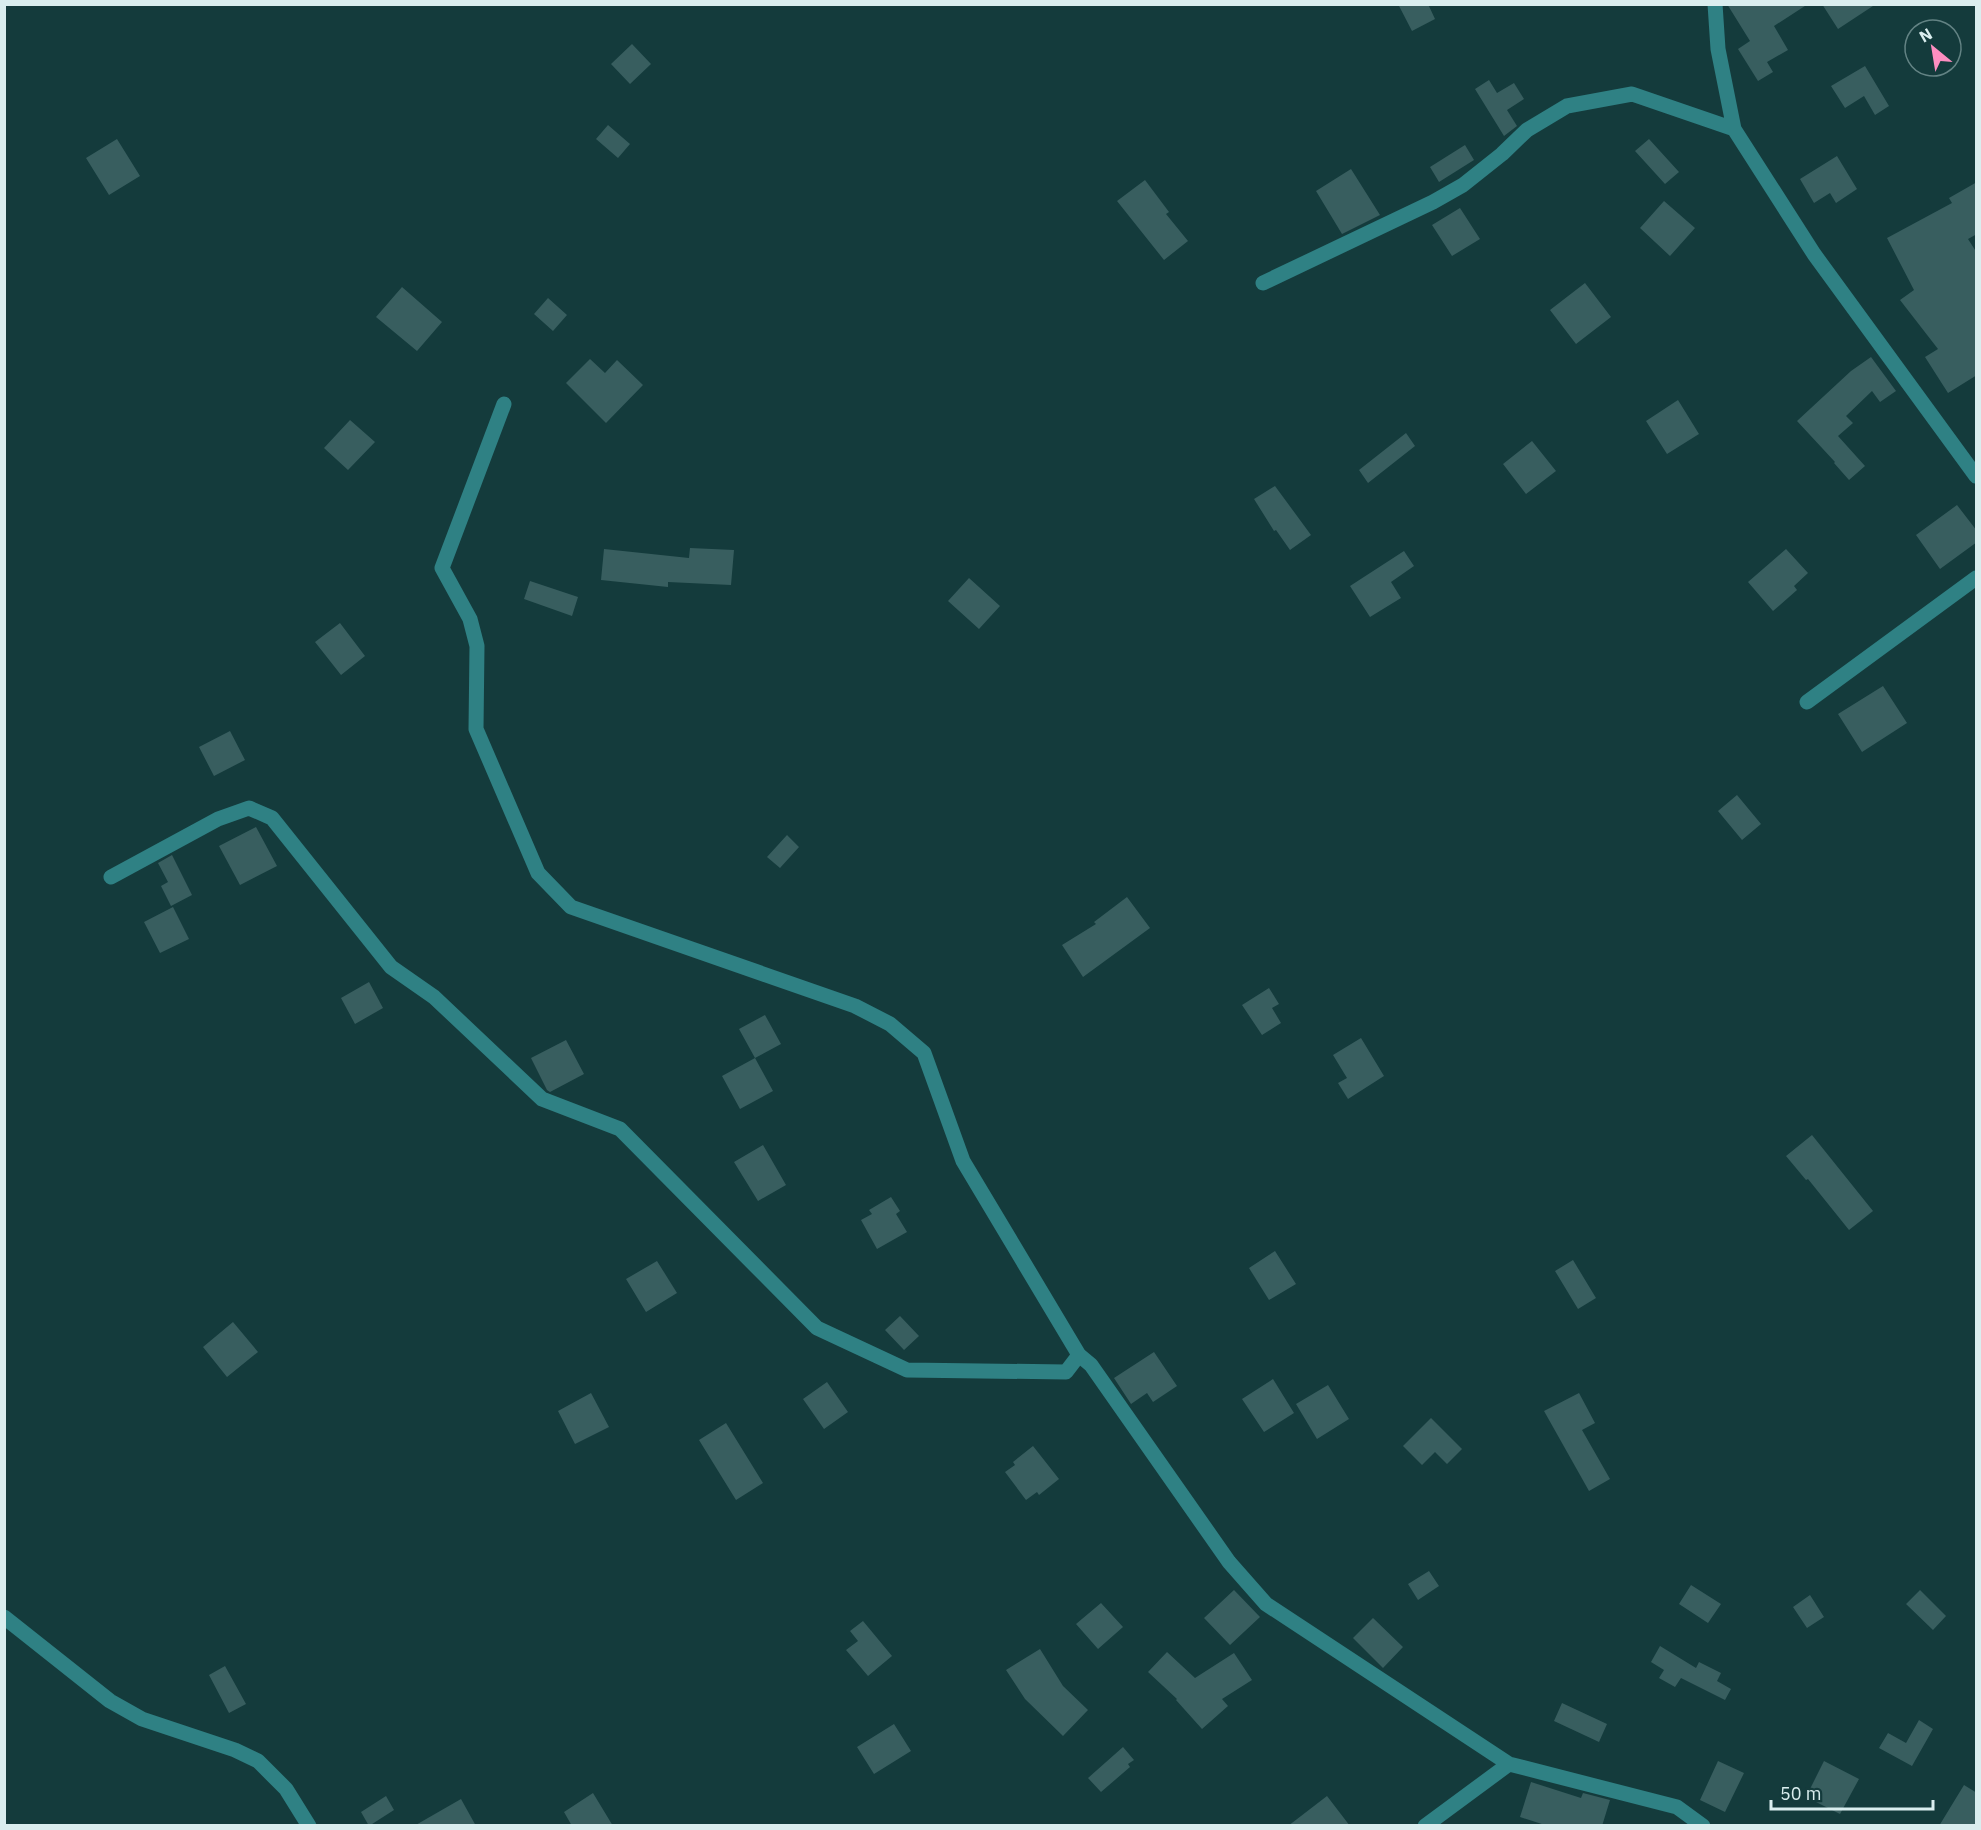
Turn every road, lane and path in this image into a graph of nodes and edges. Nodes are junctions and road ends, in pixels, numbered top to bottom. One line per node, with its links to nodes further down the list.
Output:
1 (1715, 4): 2 (street)
2 (1734, 129): 3 (street); 5 (street)
3 (1263, 283)
4 (504, 404): 9 (street)
5 (1977, 476)
6 (1977, 578): 7 (street)
7 (1807, 702)
8 (111, 877): 9 (street)
9 (1079, 1355): 11 (street)
10 (4, 1617): 12 (street)
11 (1509, 1764): 13 (street); 14 (street)
12 (309, 1826)
13 (1425, 1826)
14 (1703, 1826)

